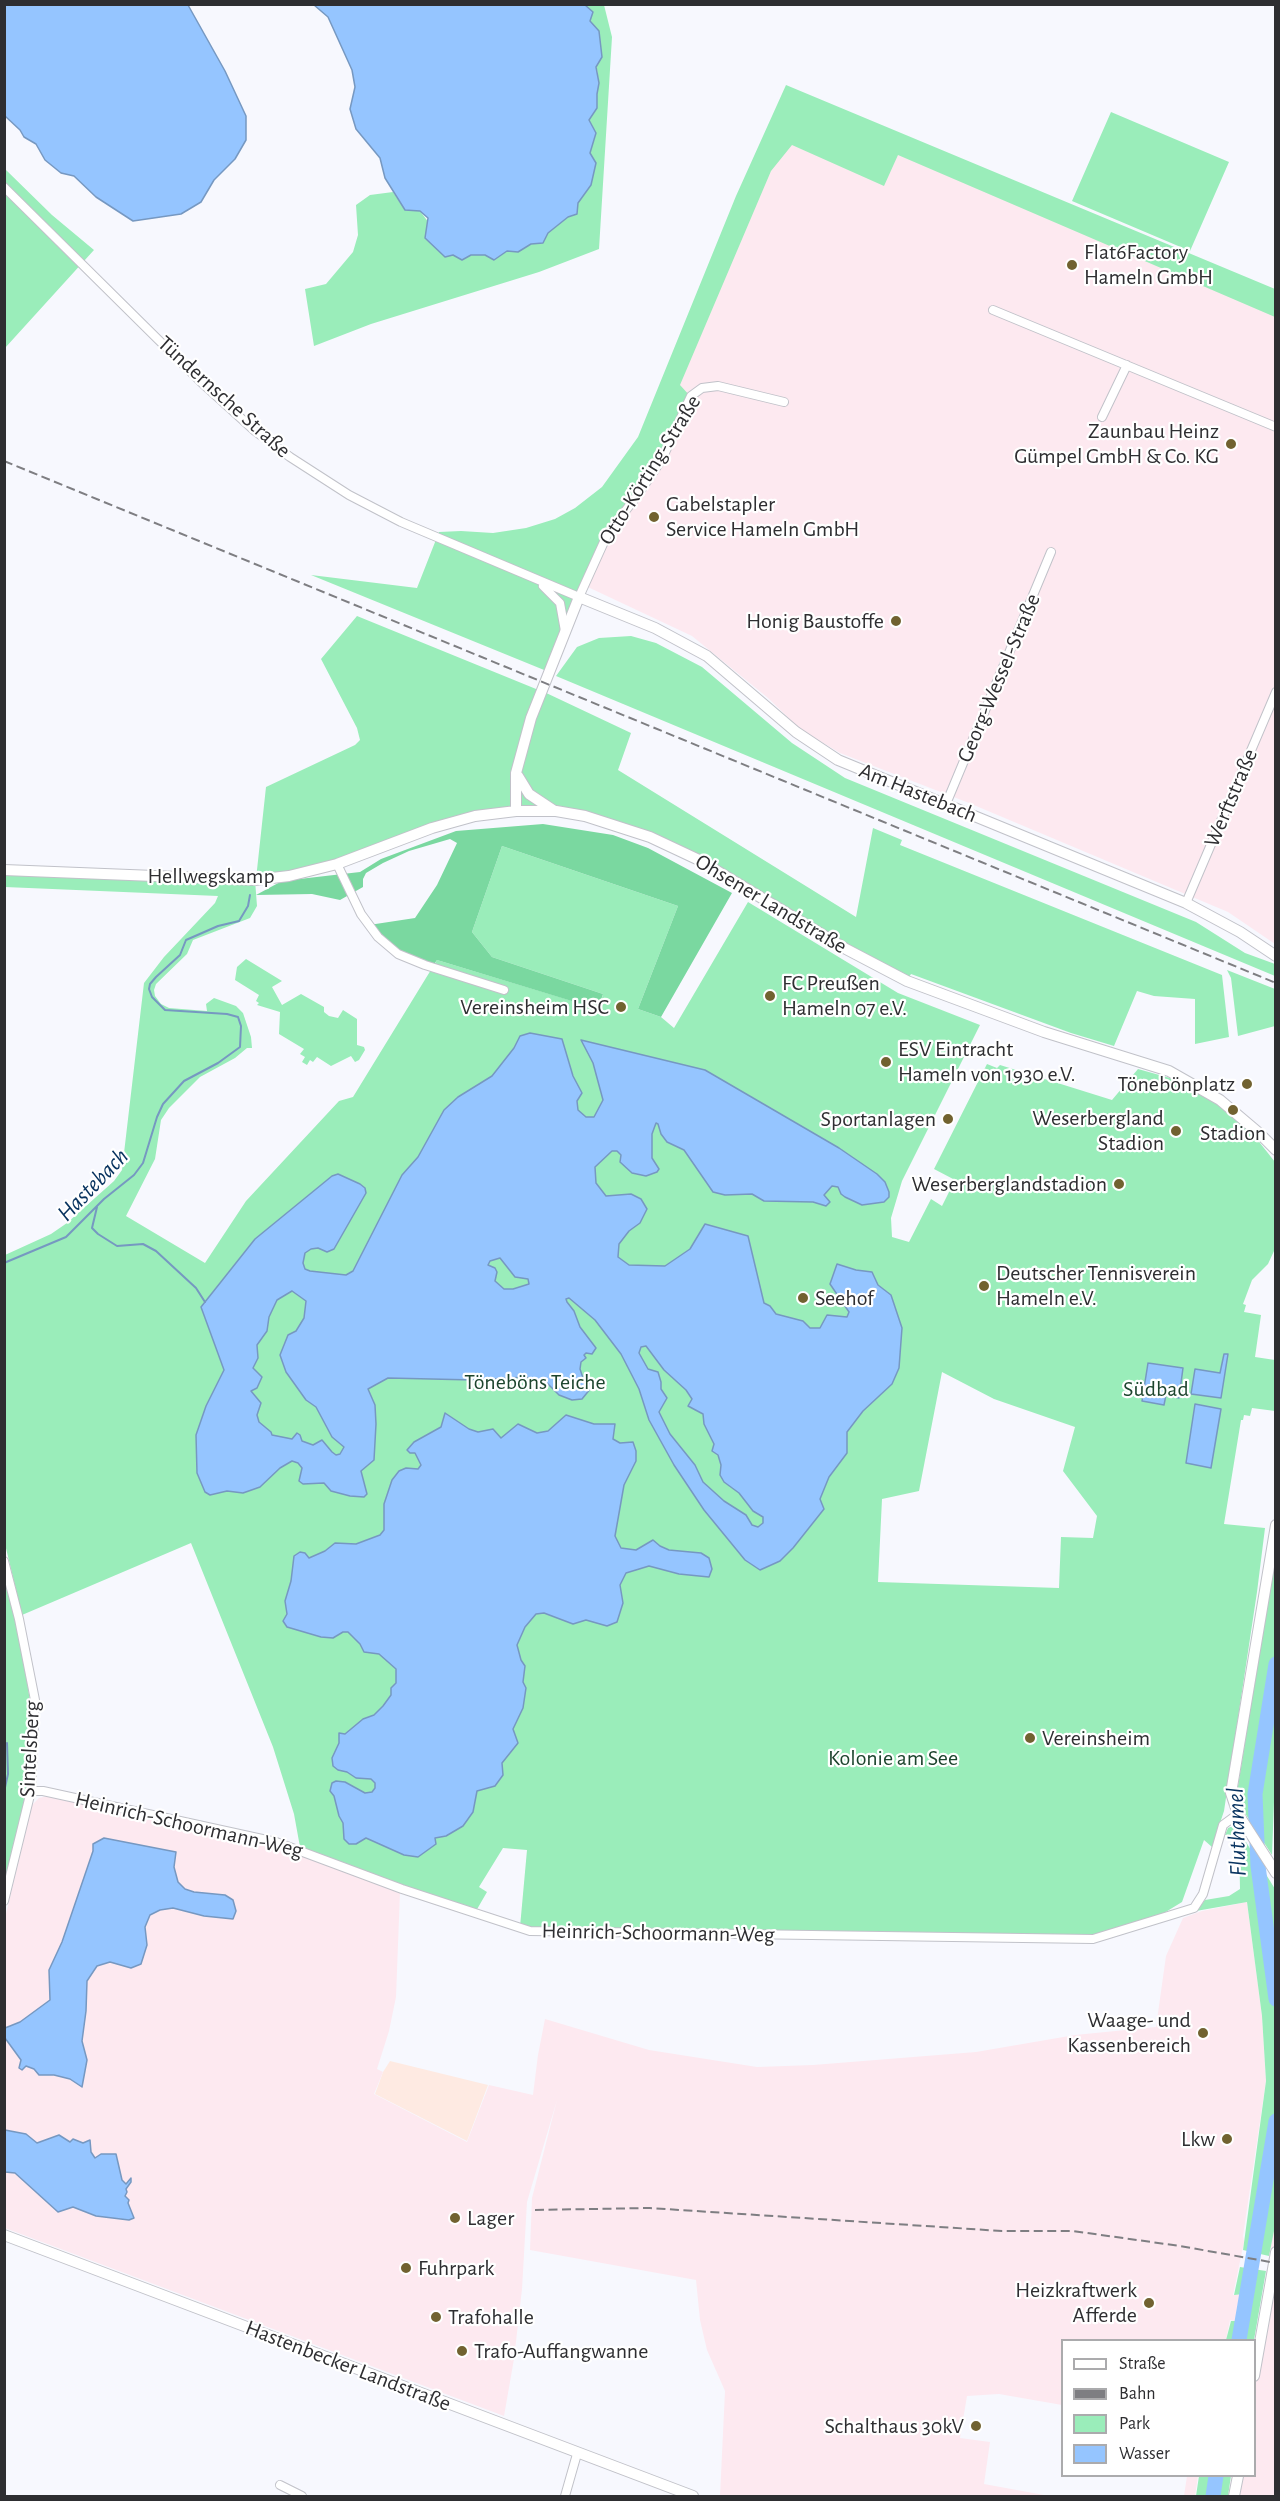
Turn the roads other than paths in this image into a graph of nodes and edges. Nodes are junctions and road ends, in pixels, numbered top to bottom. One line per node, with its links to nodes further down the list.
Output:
1 (4, 187): 8 (street, Tündernsche Straße)
2 (993, 310): 3 (street)
3 (1127, 365): 5 (street); 6 (street)
4 (784, 402): 9 (street, Otto-Körting-Straße)
5 (1102, 417)
6 (1275, 427)
7 (1051, 552): 13 (street, Georg-Wessel-Straße)
8 (534, 578): 9 (street, Tündernsche Straße); 10 (street)
9 (579, 597): 10 (main road); 13 (main road, Am Hastebach)
10 (566, 631): 12 (main road)
11 (1275, 692): 18 (street, Werftstraße)
12 (516, 773): 14 (main road); 15 (main road)
13 (946, 804): 18 (main road, Am Hastebach)
14 (516, 811): 15 (main road, Hellwegskamp); 16 (main road, Hellwegskamp)
15 (556, 811): 21 (main road, Ohsener Landstraße)
16 (337, 864): 17 (main road, Hellwegskamp); 20 (street)
17 (4, 870)
18 (1186, 903): 19 (main road, Am Hastebach)
19 (1275, 956)
20 (504, 990)
21 (1275, 1150)
22 (1275, 1525): 25 (main road)
23 (4, 1561): 24 (street, Sintelsberg)
24 (31, 1791): 25 (street, Heinrich-Schoormann-Weg); 27 (street, Sintelsberg)
25 (1238, 1814): 26 (main road)
26 (1275, 1873)
27 (4, 1901)
28 (4, 2235): 31 (main road, Hastenbecker Landstraße)
29 (1275, 2252): 30 (main road)
30 (1256, 2364)
31 (577, 2454): 35 (street); 36 (main road, Hastenbecker Landstraße)
32 (1238, 2477): 37 (main road)
33 (280, 2485): 34 (street)
34 (302, 2496)
35 (565, 2496)
36 (693, 2496)
37 (1234, 2496)

